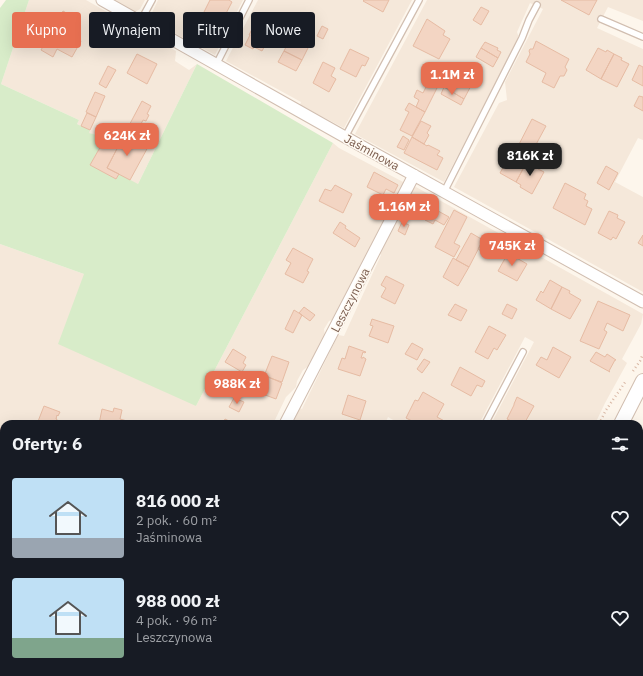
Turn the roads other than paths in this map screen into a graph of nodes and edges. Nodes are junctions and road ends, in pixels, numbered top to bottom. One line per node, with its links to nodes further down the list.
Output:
1 (102, 0): 6 (street, Jaśminowa)
2 (152, 0): 7 (lane)
3 (249, 0): 11 (lane)
4 (419, 0): 12 (lane)
5 (537, 5): 14 (lane)
6 (123, 12)
7 (145, 12)
8 (601, 19): 9 (lane)
9 (643, 37)
10 (175, 42): 11 (street, Jaśminowa)
11 (216, 65): 12 (street, Jaśminowa)
12 (345, 138): 13 (street, Jaśminowa)
13 (414, 175): 14 (street, Jaśminowa); 18 (street, Leszczynowa)
14 (444, 192): 15 (street, Jaśminowa)
15 (643, 302)
16 (523, 352): 19 (lane)
17 (643, 381): 20 (street)
18 (287, 420)
19 (487, 420)
20 (623, 420)

